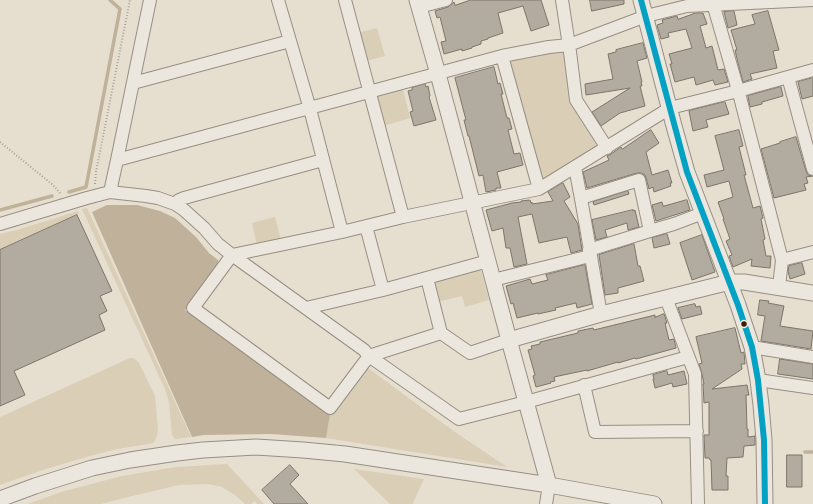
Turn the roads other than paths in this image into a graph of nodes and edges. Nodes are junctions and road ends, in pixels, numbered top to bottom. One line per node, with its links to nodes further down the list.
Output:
1 (150, 0): 17 (street)
2 (278, 0): 11 (street)
3 (345, 0): 19 (street)
4 (446, 0): 9 (street)
5 (562, 0): 12 (street)
6 (641, 0): 10 (street)
7 (813, 0): 8 (street)
8 (713, 2): 10 (street); 18 (street)
9 (418, 3): 15 (street)
10 (646, 16): 12 (street); 20 (street)
11 (290, 41): 17 (street); 21 (street)
12 (569, 45): 13 (street); 23 (street)
13 (502, 56): 15 (street); 28 (street)
14 (813, 70): 16 (street)
15 (438, 74): 19 (street); 31 (street)
16 (788, 77): 18 (street); 22 (street)
17 (133, 83): 24 (street)
18 (738, 91): 20 (street); 42 (street)
19 (370, 92): 21 (street); 34 (street)
20 (670, 108): 23 (street); 33 (street)
21 (310, 109): 24 (street); 25 (street)
22 (808, 132): 27 (street)
23 (606, 148): 26 (street)
24 (117, 160): 29 (street)
25 (323, 160): 32 (street); 38 (street)
26 (575, 168): 28 (street); 30 (street)
27 (813, 169)
28 (539, 189): 31 (street)
29 (110, 192): 32 (street); 35 (street)
30 (581, 198): 37 (street); 40 (street)
31 (472, 203): 34 (street); 43 (street)
32 (174, 204): 41 (street)
33 (703, 213): 37 (street); 46 (street)
34 (403, 217): 36 (street)
35 (0, 224)
36 (366, 226): 38 (street); 48 (street)
37 (650, 231): 40 (street)
38 (342, 232): 41 (street)
39 (813, 252): 42 (street)
40 (589, 253): 45 (street); 52 (street)
41 (232, 255): 51 (street); 56 (street)
42 (782, 260): 47 (street)
43 (488, 261): 44 (street); 45 (street)
44 (427, 278): 48 (street); 53 (street)
45 (493, 280): 54 (street)
46 (730, 282): 47 (street); 50 (street); 55 (street)
47 (779, 287): 49 (street)
48 (383, 290): 51 (street)
49 (813, 293)
50 (666, 298): 52 (street); 57 (street)
51 (306, 308): 56 (street)
52 (601, 314): 54 (street)
53 (441, 333): 54 (street); 56 (street)
54 (508, 340): 62 (street)
55 (752, 348): 58 (street); 59 (street)
56 (369, 356): 62 (street)
57 (688, 357): 60 (street); 63 (street)
58 (813, 357)
59 (758, 380): 61 (street); 69 (street)
60 (584, 385): 62 (street); 63 (street)
61 (813, 388)
62 (526, 402): 64 (street)
63 (697, 431): 68 (street)
64 (548, 485): 65 (street); 66 (street); 67 (street)
65 (0, 499)
66 (546, 504)
67 (654, 504)
68 (698, 504)
69 (765, 504)

